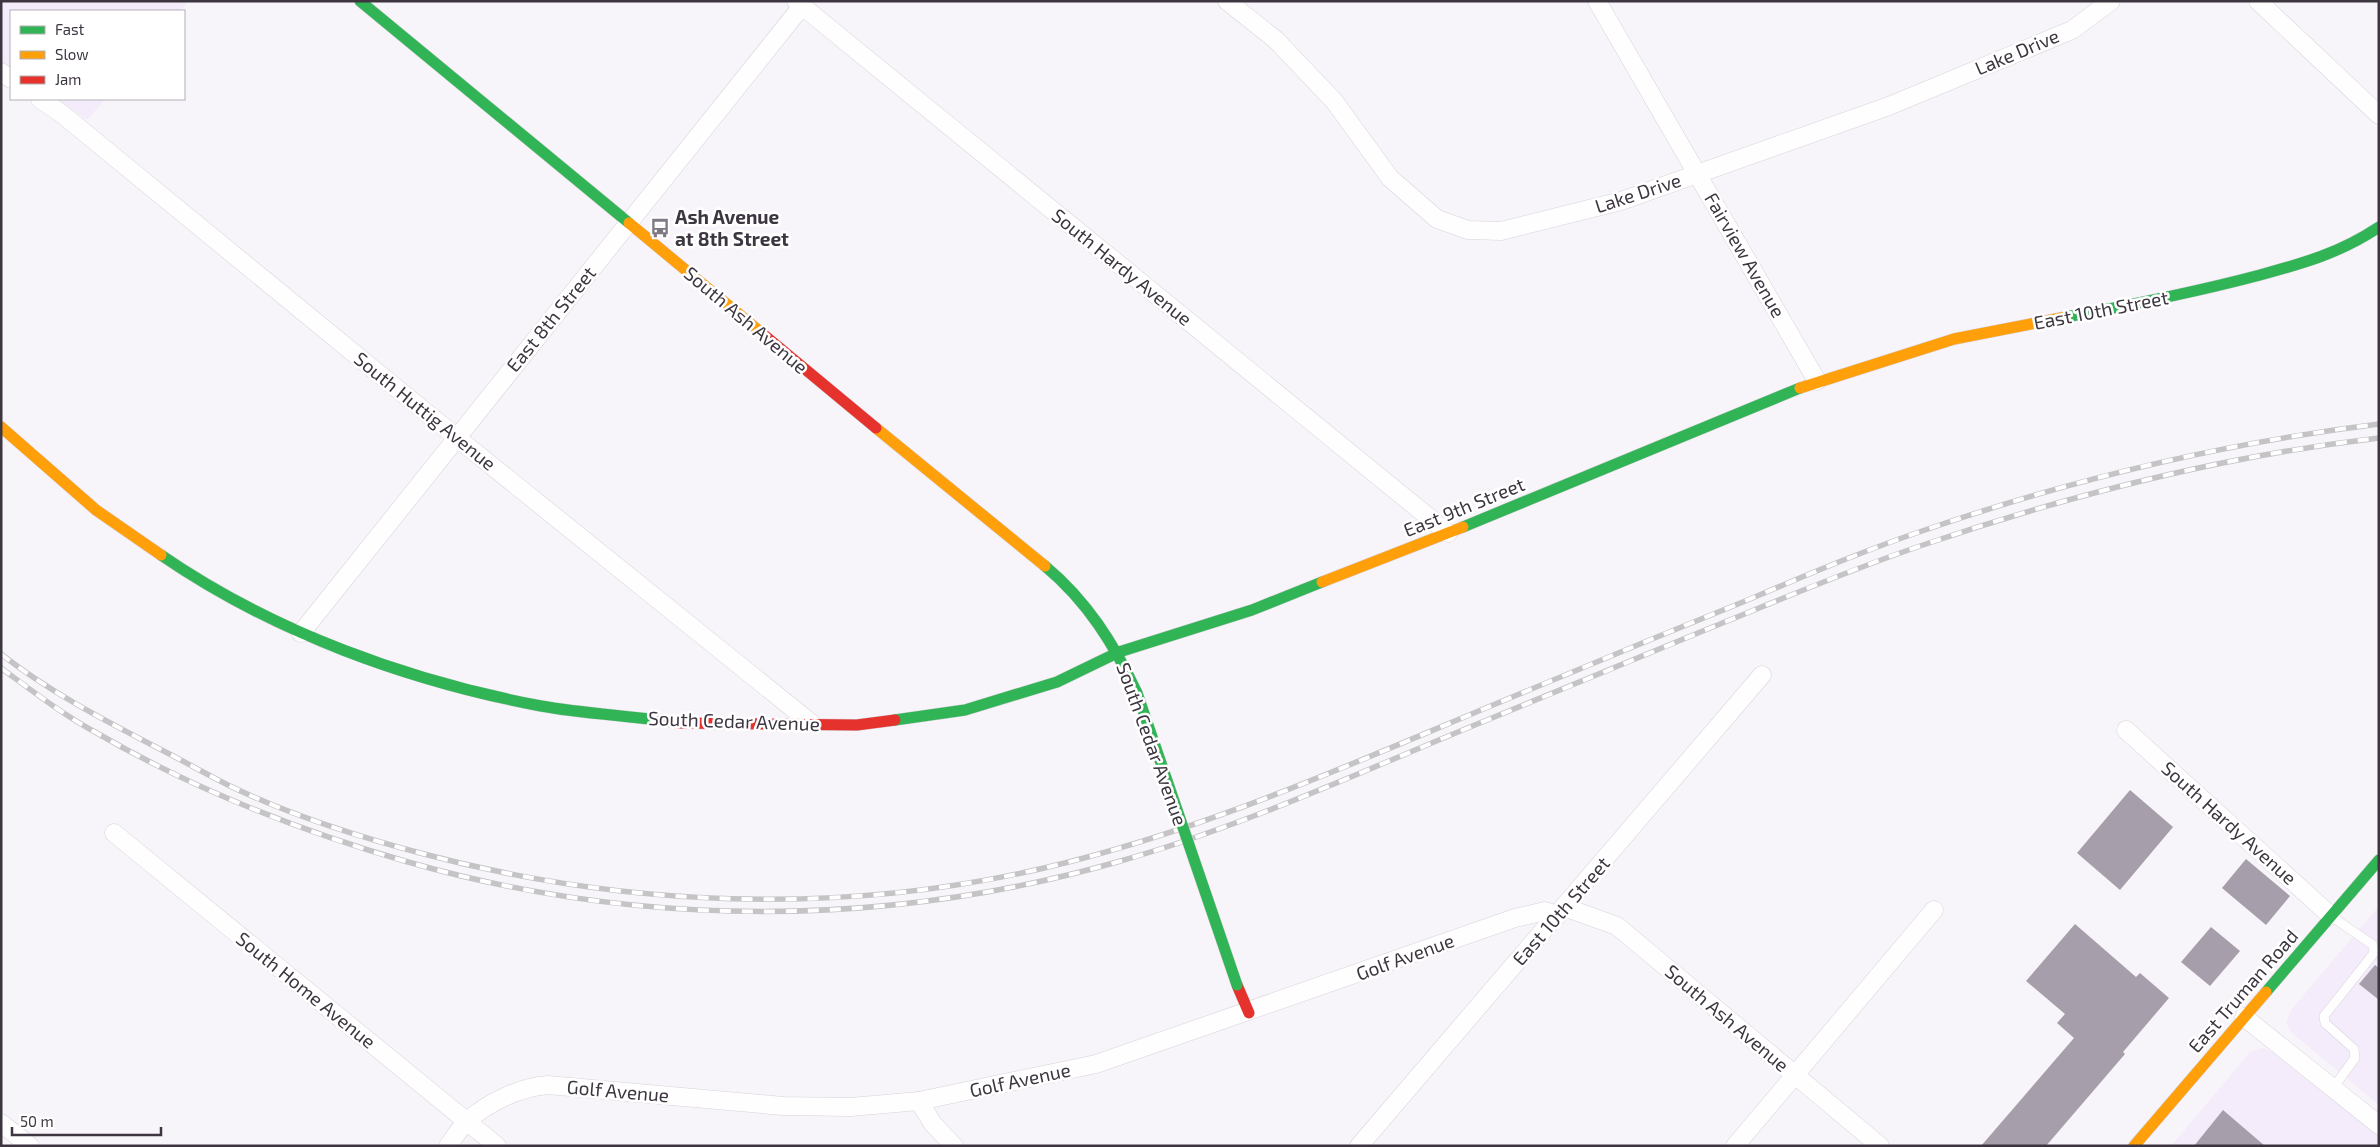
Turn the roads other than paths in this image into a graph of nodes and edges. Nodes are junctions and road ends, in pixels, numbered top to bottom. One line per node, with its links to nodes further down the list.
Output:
1 (360, 1): 10 (street, South Ash Avenue)
2 (1226, 1): 9 (street, Lake Drive)
3 (1597, 1): 9 (street, Fairview Avenue)
4 (2111, 1): 9 (street, Lake Drive)
5 (2258, 1): 8 (street)
6 (799, 4): 10 (street, East 8th Street); 15 (street, South Hardy Avenue)
7 (41, 100): 14 (street, South Huttig Avenue)
8 (2379, 115)
9 (1698, 174): 12 (street, Fairview Avenue)
10 (628, 222): 14 (street, East 8th Street); 17 (street, South Ash Avenue)
11 (2379, 226): 12 (street, East 10th Street)
12 (1817, 381): 15 (street, East 9th Street)
13 (1, 427): 16 (street, South Cedar Avenue)
14 (456, 437): 16 (street, East 8th Street); 19 (street, South Huttig Avenue)
15 (1448, 533): 17 (street, East 9th Street)
16 (301, 633): 19 (street, South Cedar Avenue)
17 (1119, 652): 19 (street, South Cedar Avenue); 26 (street, South Cedar Avenue, bridge)
18 (1762, 676): 24 (street, East 10th Street)
19 (811, 723)
20 (2126, 730): 25 (street, South Hardy Avenue)
21 (114, 833): 31 (street, South Home Avenue)
22 (2379, 860): 25 (street, East Truman Road)
23 (1934, 910): 28 (street)
24 (1561, 911): 26 (street, Golf Avenue); 28 (street, South Ash Avenue); 38 (street, East 10th Street)
25 (2331, 916): 27 (street, East Truman Road); 29 (lane)
26 (1248, 1013): 30 (street, Golf Avenue)
27 (2244, 1017): 29 (street); 41 (street, East Truman Road)
28 (1795, 1076): 39 (street); 40 (street, South Ash Avenue)
29 (2333, 1088): 33 (street)
30 (919, 1101): 31 (street, Golf Avenue); 37 (street)
31 (467, 1122): 35 (street, Golf Avenue); 36 (street, South Home Avenue)
32 (1, 1123): 34 (street)
33 (2379, 1125)
34 (30, 1146)
35 (448, 1146)
36 (497, 1146)
37 (954, 1146)
38 (1359, 1146)
39 (1735, 1146)
40 (1880, 1146)
41 (2134, 1146)

